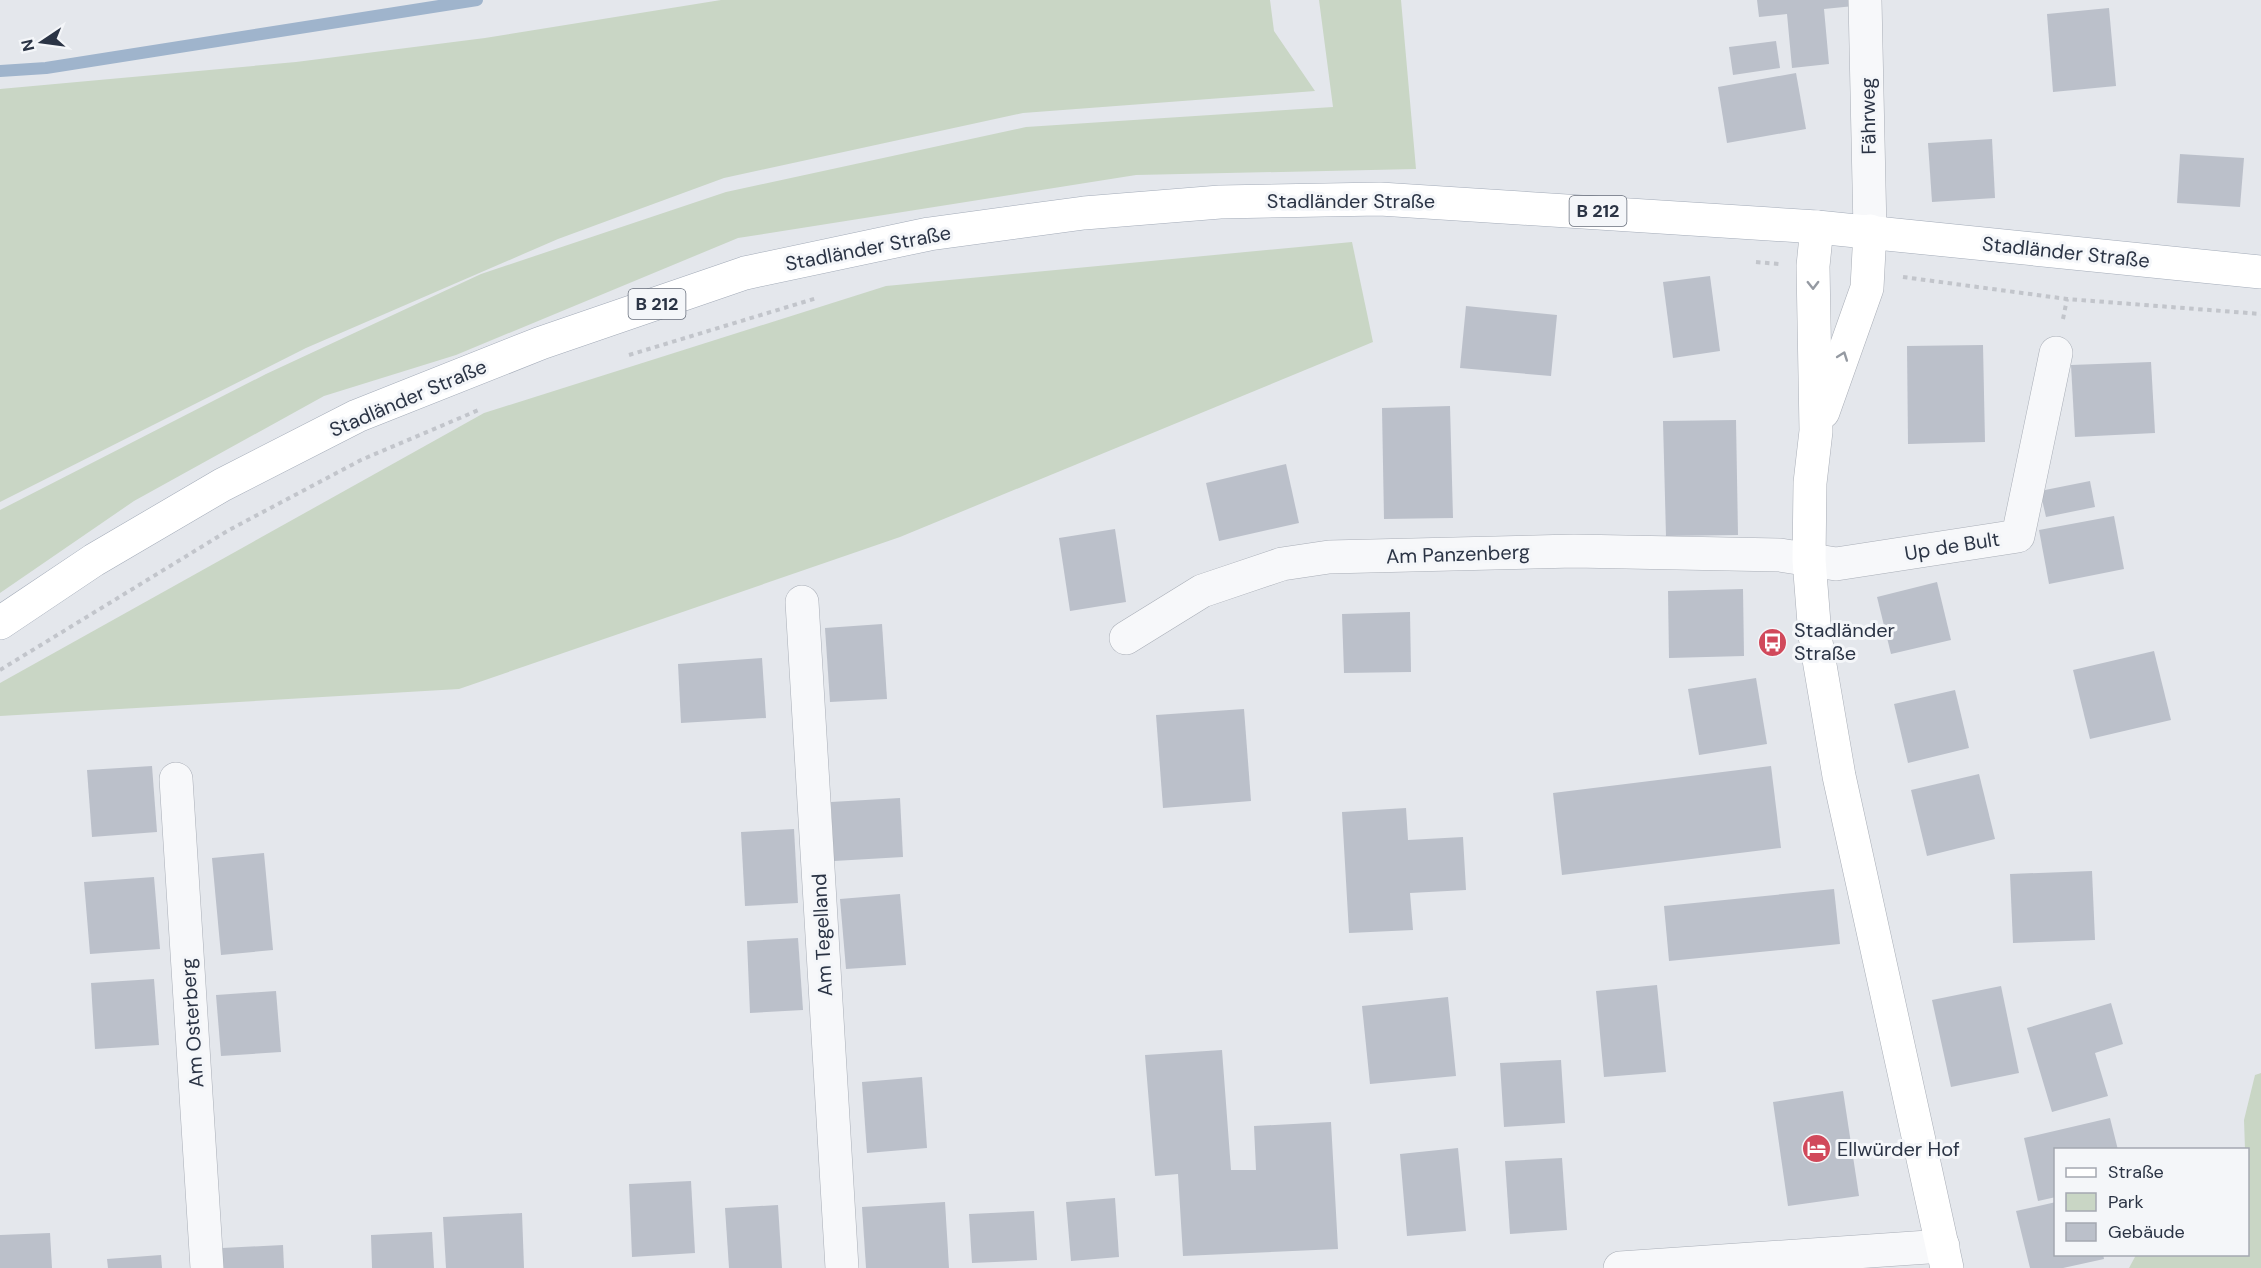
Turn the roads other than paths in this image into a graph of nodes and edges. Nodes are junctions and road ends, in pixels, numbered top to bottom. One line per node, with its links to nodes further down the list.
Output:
1 (1865, 0): 3 (street, Fährweg)
2 (1817, 227): 3 (main road, Stadländer Straße / B 212); 6 (main road, one-way to 6); 9 (main road, Stadländer Straße / B 212)
3 (1870, 231): 4 (main road, Stadländer Straße / B 212); 6 (main road, one-way to 3)
4 (2261, 272)
5 (2056, 353): 7 (street, Up de Bult)
6 (1816, 431): 7 (main road)
7 (1809, 560): 10 (street, Am Panzenberg); 12 (main road)
8 (802, 602): 14 (street, Am Tegelland)
9 (0, 623)
10 (1126, 638)
11 (176, 779): 13 (street, Am Osterberg)
12 (1945, 1257): 15 (street)
13 (207, 1268)
14 (842, 1268)
15 (1620, 1268)

